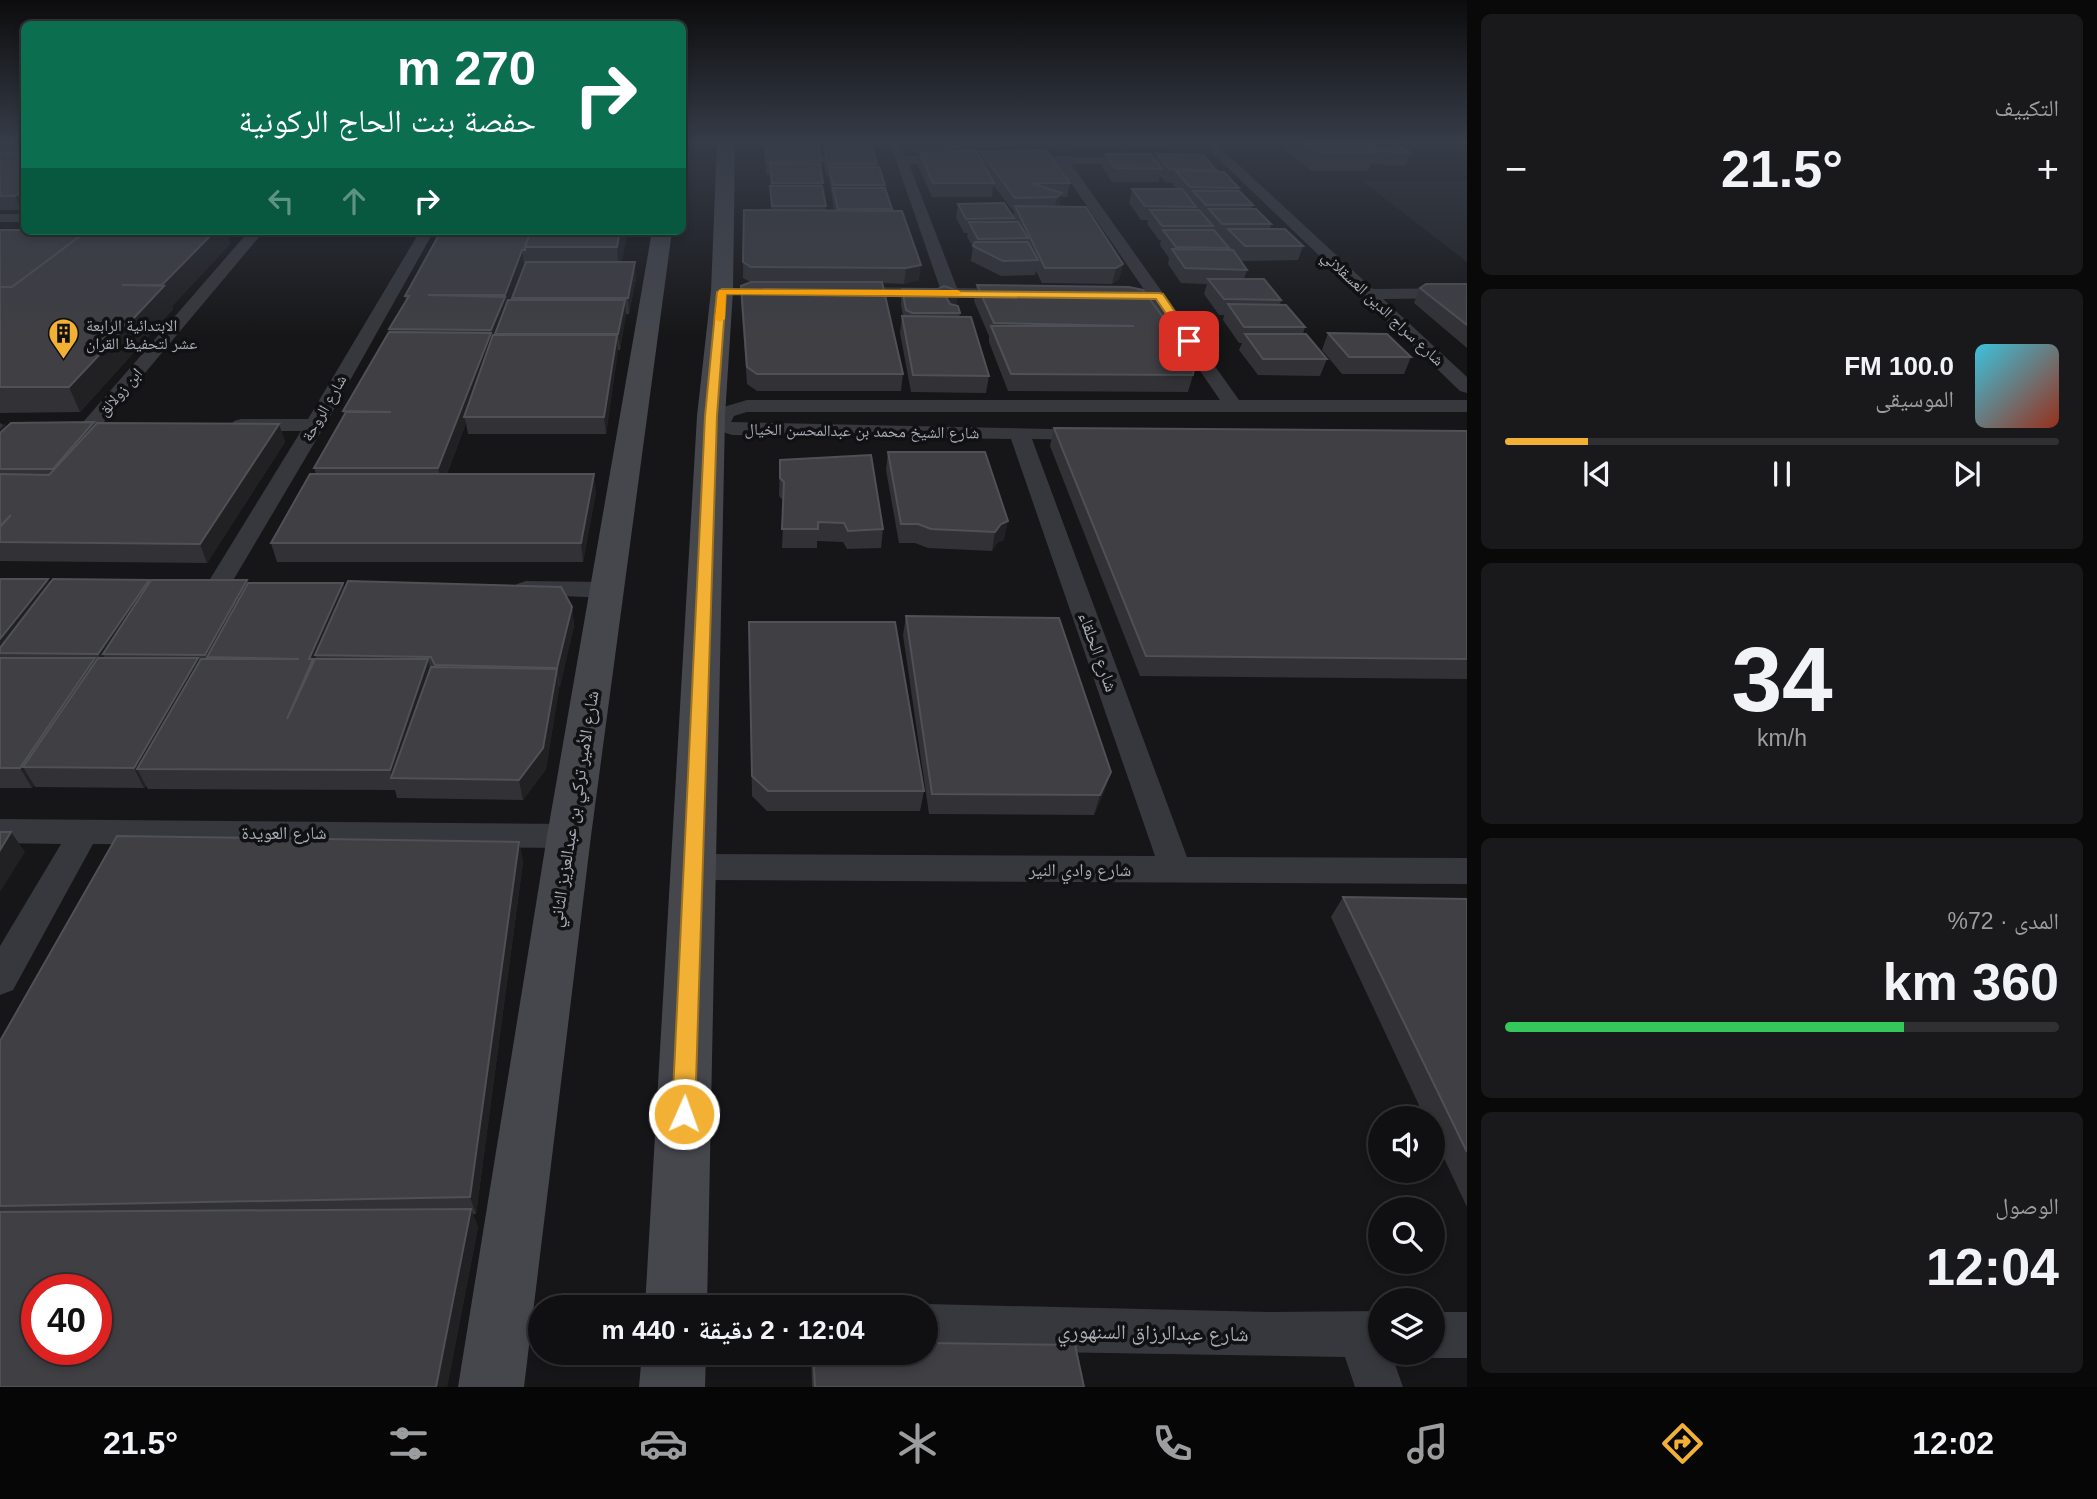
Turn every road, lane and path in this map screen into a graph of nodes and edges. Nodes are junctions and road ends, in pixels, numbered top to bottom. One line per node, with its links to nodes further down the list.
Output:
1 (700, 208): 9 (street, شارع الأمير تركي بن عبدالعزيز الثاني)
2 (919, 208): 13 (street)
3 (1096, 208): 18 (street)
4 (1270, 208): 16 (street, شارع سراج الدين العسقلاني)
5 (0, 218): 6 (street)
6 (21, 224)
7 (21, 227): 8 (street)
8 (0, 233)
9 (690, 233): 33 (street, شارع الأمير تركي بن عبدالعزيز الثاني); 37 (street, شارع الأمير تركي بن عبدالعزيز الثاني)
10 (254, 235): 23 (street, ابن زولالق)
11 (425, 235): 26 (street, شارع الروحة)
12 (829, 292): 13 (street)
13 (950, 292): 15 (street)
14 (1467, 293): 16 (street)
15 (1034, 294)
16 (1367, 294): 19 (street, شارع سراج الدين العسقلاني)
17 (1090, 295): 18 (street)
18 (1159, 296): 21 (street)
19 (1467, 387)
20 (1467, 406): 21 (street, شارع الشيخ محمد بن عبدالمحسن الخيال)
21 (1235, 408): 27 (street, شارع الشيخ محمد بن عبدالمحسن الخيال)
22 (65, 425): 23 (street)
23 (91, 425): 24 (street)
24 (117, 425)
25 (223, 425): 26 (street)
26 (315, 425): 30 (street, شارع الروحة)
27 (1020, 434): 28 (street, شارع الشيخ محمد بن عبدالمحسن الخيال); 38 (street, شارع الحلقاء)
28 (1118, 434)
29 (192, 584): 30 (street)
30 (219, 584): 31 (street)
31 (247, 584)
32 (497, 588): 33 (street)
33 (608, 590): 36 (street, شارع الأمير تركي بن عبدالعزيز الثاني)
34 (0, 831): 35 (street, شارع العويدة)
35 (84, 832): 36 (street, شارع العويدة); 40 (street)
36 (569, 836): 48 (street, شارع الأمير تركي بن عبدالعزيز الثاني)
37 (693, 867): 38 (street, شارع وادي النير); 41 (street, شارع الأمير تركي بن عبدالعزيز الثاني)
38 (1176, 870): 39 (street, شارع وادي النير)
39 (1467, 871)
40 (0, 979)
41 (676, 1295)
42 (938, 1327): 43 (street, شارع عبدالرزاق السنهوري)
43 (1368, 1333)
44 (1445, 1335): 45 (street)
45 (1467, 1335)
46 (673, 1365): 49 (street)
47 (1375, 1365): 50 (street)
48 (491, 1387)
49 (672, 1387)
50 (1379, 1387)

